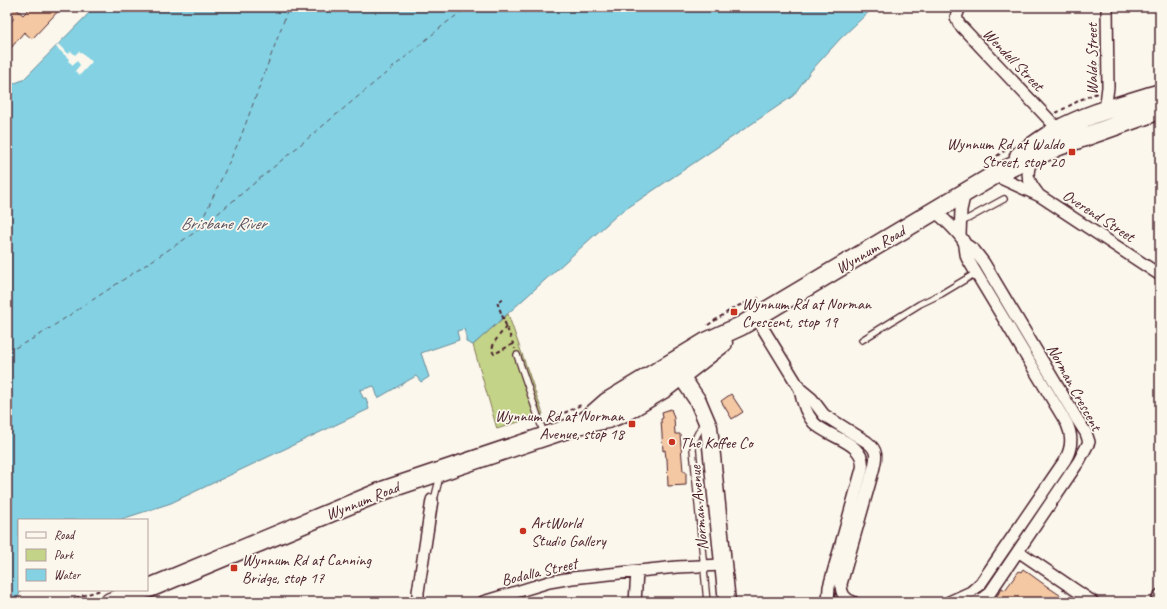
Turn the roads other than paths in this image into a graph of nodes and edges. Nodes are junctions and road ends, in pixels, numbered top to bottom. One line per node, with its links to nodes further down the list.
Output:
1 (960, 7): 8 (street, Wendell Street)
2 (1107, 7): 7 (street, Waldo Street)
3 (1160, 93): 4 (main road, Wynnum Road)
4 (1141, 99): 5 (main road); 7 (main road, Wynnum Road)
5 (1160, 100)
6 (1160, 110): 9 (main road, Wynnum Road)
7 (1105, 111): 8 (main road, Wynnum Road)
8 (1058, 129): 9 (main road); 11 (main road, Wynnum Road)
9 (1088, 136): 10 (main road, Wynnum Road)
10 (1036, 156): 11 (main road, Wynnum Road); 13 (street, Overend Street)
11 (996, 174): 12 (main road, Wynnum Road); 13 (street, Overend Street)
12 (965, 192): 15 (main road, Wynnum Road); 16 (street, Norman Crescent)
13 (1040, 196): 19 (street, Overend Street)
14 (1004, 199): 16 (lane)
15 (933, 211): 17 (street, Norman Crescent); 20 (main road, Wynnum Road)
16 (960, 223): 17 (street, Norman Crescent)
17 (962, 240): 18 (street, Norman Crescent); 29 (street, Norman Crescent)
18 (976, 273): 21 (lane); 44 (street, Norman Crescent)
19 (1160, 275)
20 (749, 322): 23 (main road, Wynnum Road); 24 (street)
21 (862, 340)
22 (517, 355): 26 (lane)
23 (677, 370): 25 (street, Norman Avenue); 26 (main road, Wynnum Road)
24 (800, 389): 42 (street); 43 (street)
25 (706, 418): 30 (street, Norman Avenue); 31 (lane, Norman Avenue)
26 (545, 437): 27 (main road, Wynnum Road)
27 (442, 470): 28 (lane); 33 (main road, Wynnum Road)
28 (432, 500): 37 (street)
29 (1018, 551): 45 (street, Norman Crescent); 46 (street)
30 (723, 565): 31 (street, Bodalla Street); 41 (street, Norman Avenue)
31 (704, 566): 32 (street, Bodalla Street); 40 (lane, Norman Avenue)
32 (637, 572): 38 (street, Bodalla Street); 39 (street)
33 (148, 588)
34 (140, 591): 36 (main road)
35 (1160, 595): 47 (street)
36 (110, 602)
37 (418, 602)
38 (483, 602)
39 (635, 602)
40 (707, 602)
41 (727, 602)
42 (828, 602)
43 (853, 602)
44 (949, 602)
45 (976, 602)
46 (1093, 602)
47 (1156, 602)

